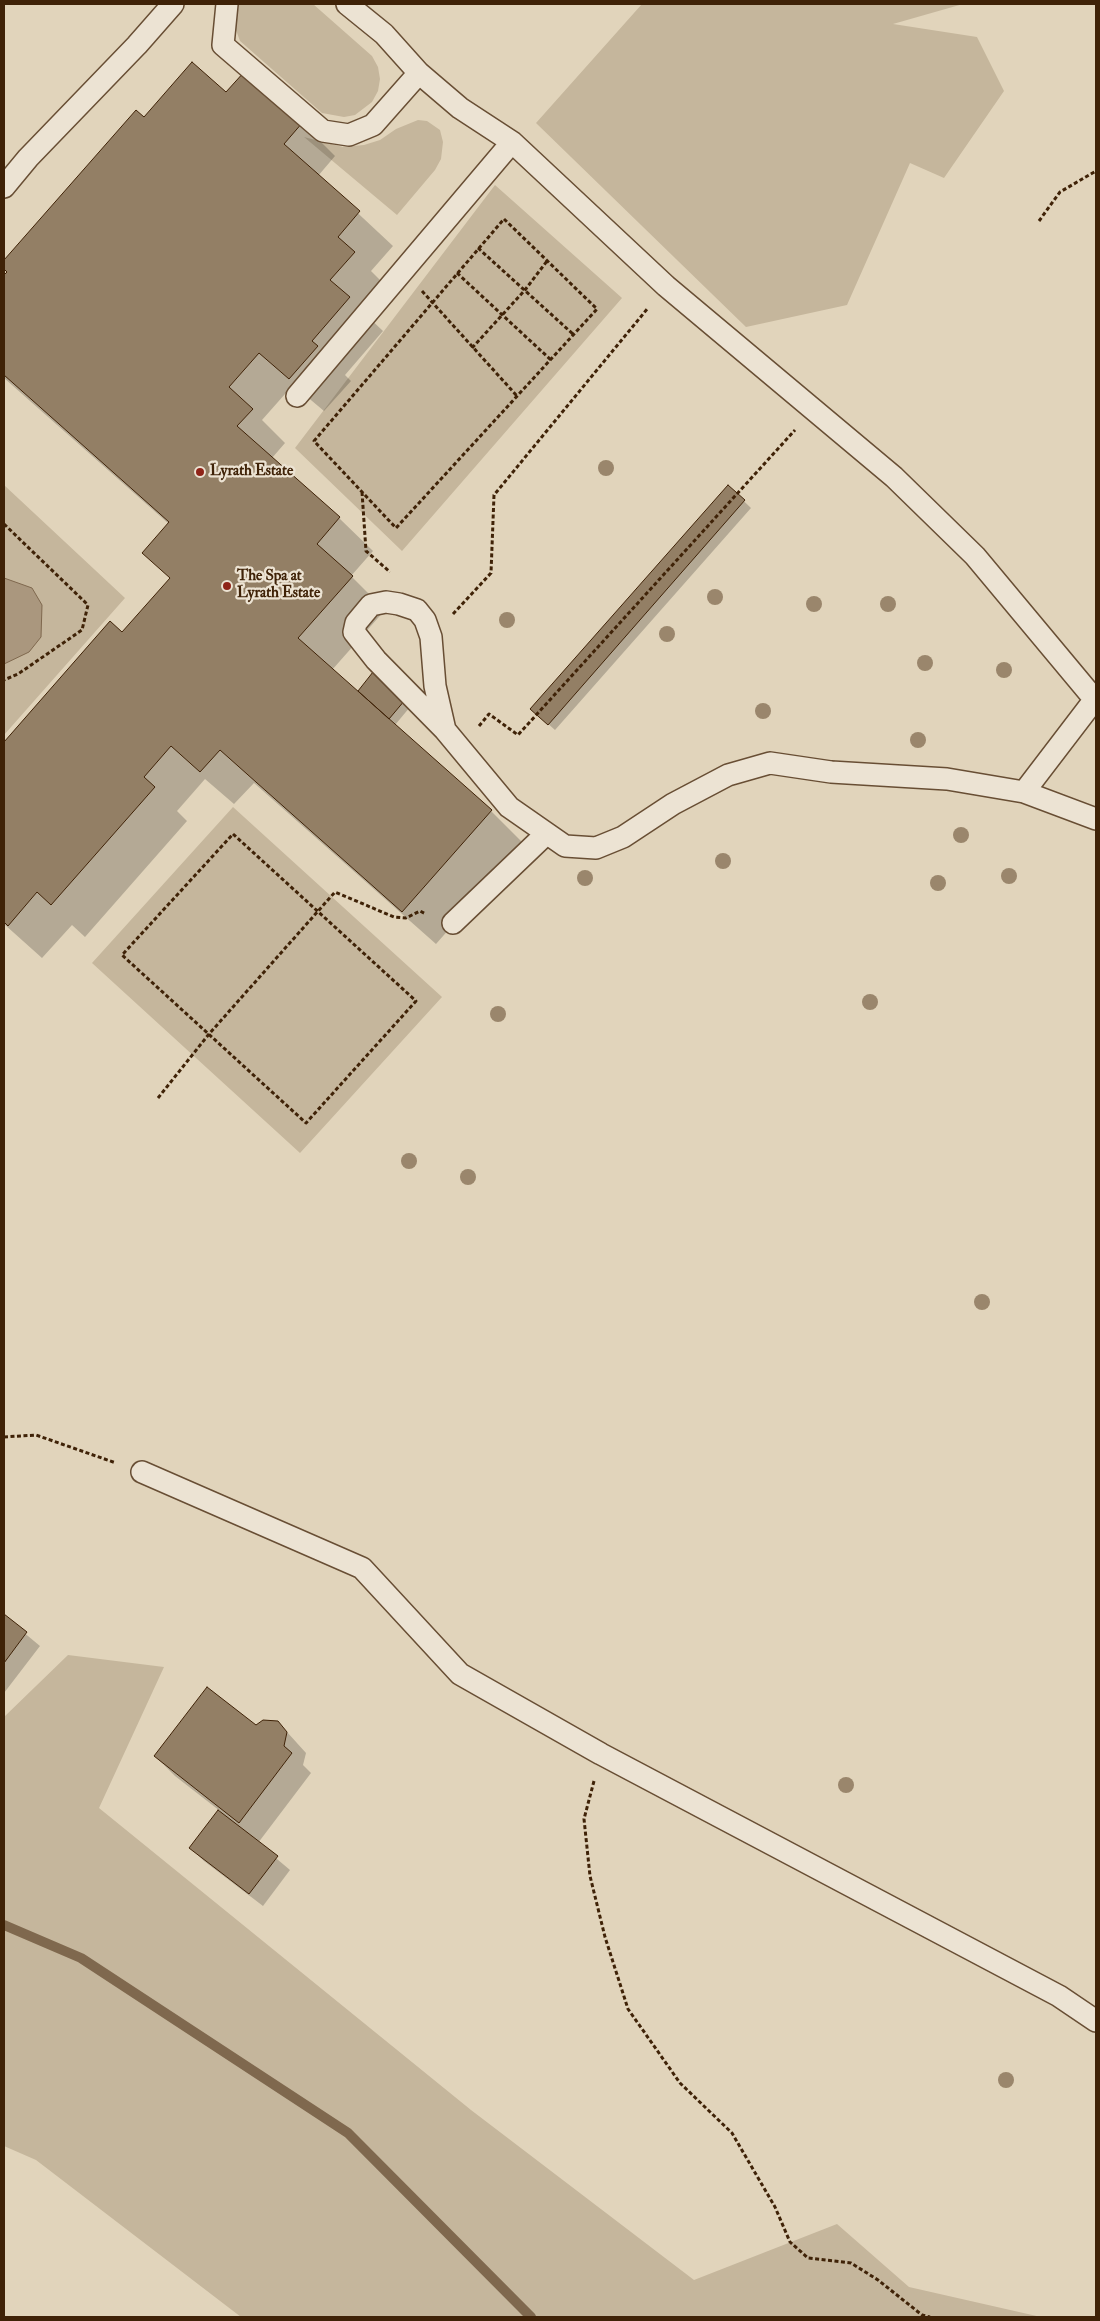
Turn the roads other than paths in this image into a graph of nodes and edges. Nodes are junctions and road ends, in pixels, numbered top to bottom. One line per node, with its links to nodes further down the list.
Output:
1 (172, 4): 6 (lane)
2 (227, 4): 4 (lane)
3 (347, 4): 4 (lane)
4 (419, 73): 5 (lane)
5 (512, 142): 7 (lane); 8 (lane)
6 (4, 186)
7 (297, 396)
8 (1096, 700): 10 (lane)
9 (445, 730): 9 (lane); 12 (lane)
10 (1024, 792): 11 (lane); 12 (lane)
11 (1096, 819)
12 (546, 834): 13 (lane)
13 (453, 923)
14 (142, 1472): 15 (lane)
15 (1096, 2021)

